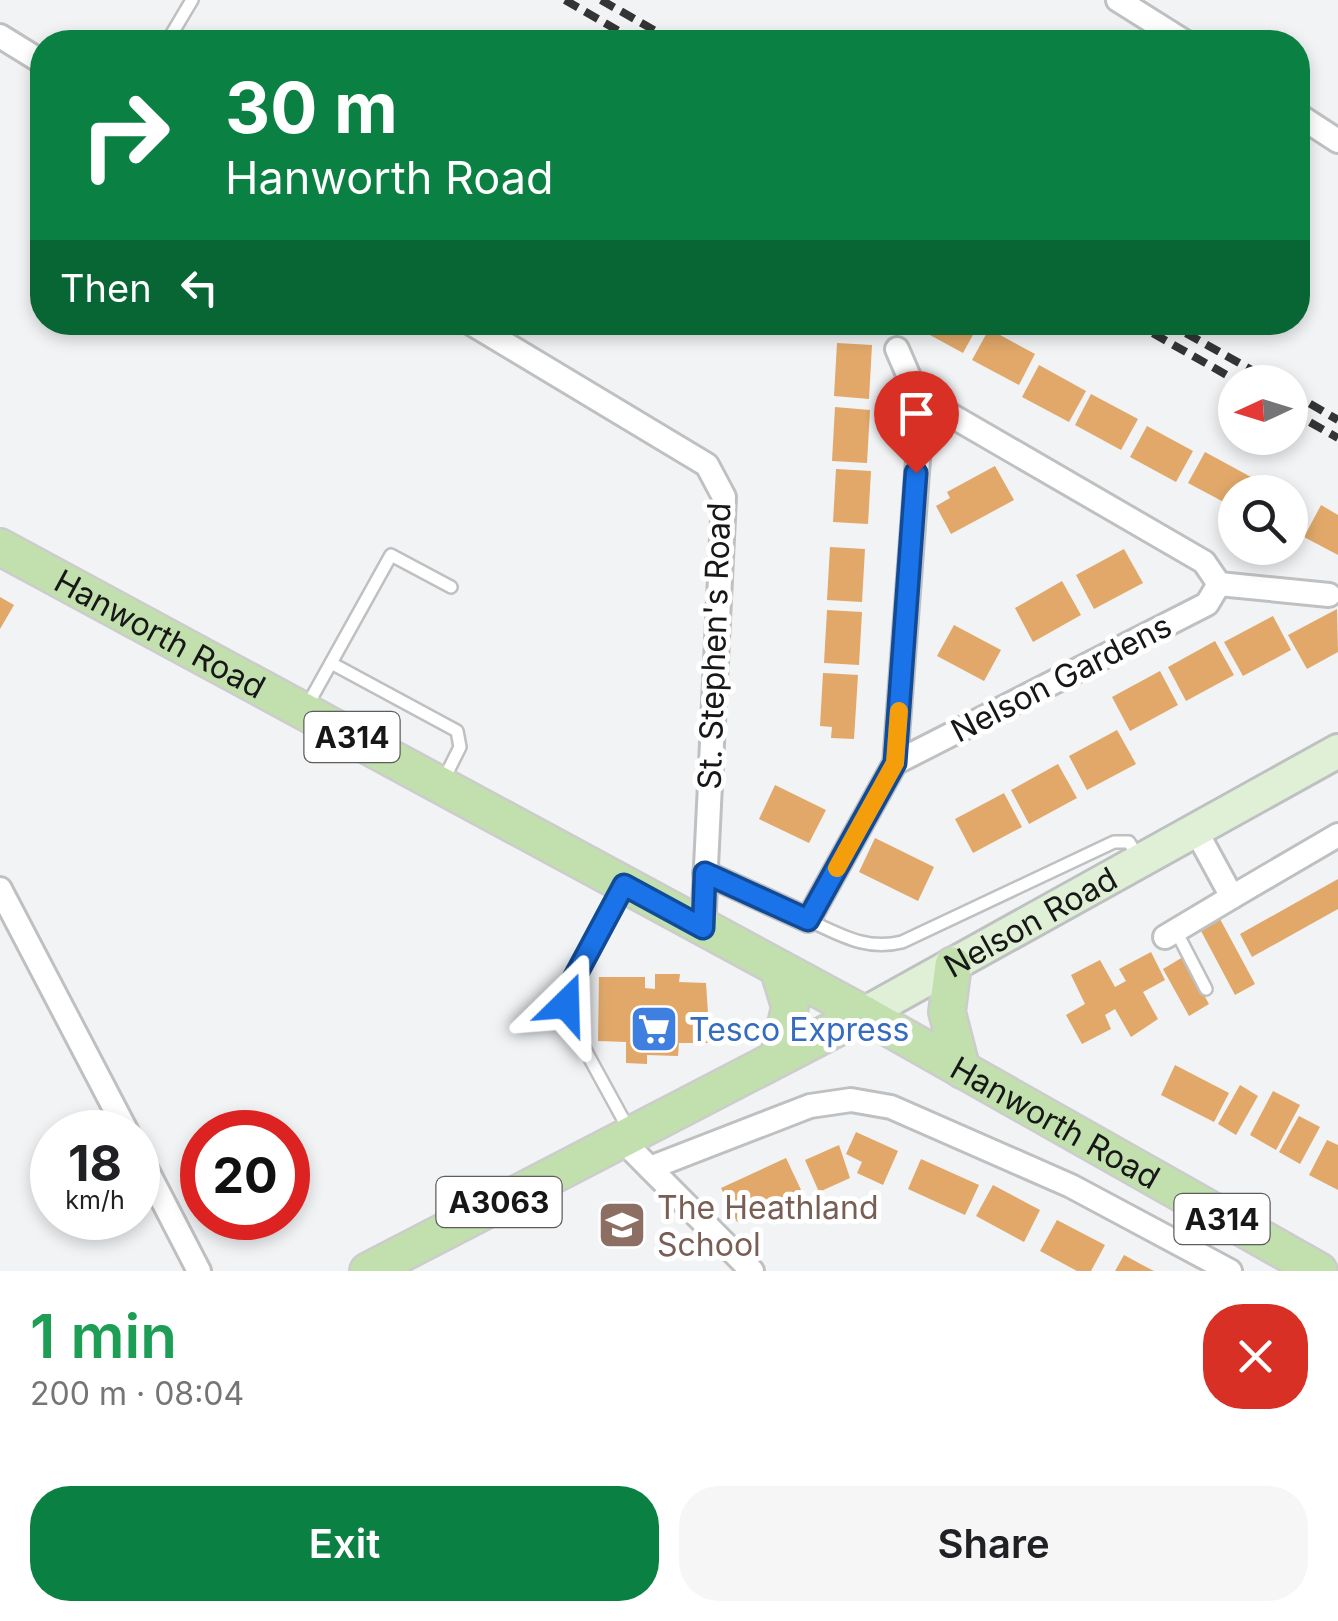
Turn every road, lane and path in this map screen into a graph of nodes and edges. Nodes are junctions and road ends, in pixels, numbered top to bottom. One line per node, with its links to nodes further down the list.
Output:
1 (192, 0): 3 (lane)
2 (1118, 0): 4 (street)
3 (174, 30)
4 (1165, 30)
5 (0, 36): 6 (street)
6 (30, 55)
7 (1310, 123): 8 (street)
8 (1338, 141)
9 (490, 335): 24 (street, St. Stephen's Road)
10 (897, 349): 11 (street, Nelson Gardens)
11 (922, 407): 13 (street); 19 (street, Nelson Gardens)
12 (0, 547): 17 (main road, Hanworth Road / A314)
13 (1219, 584): 15 (street); 19 (street, Nelson Gardens)
14 (451, 587): 16 (lane)
15 (1329, 595)
16 (332, 663): 17 (lane); 20 (lane)
17 (304, 712): 20 (main road, Hanworth Road / A314)
18 (1338, 751): 21 (main road, Nelson Road)
19 (895, 763): 28 (street, Nelson Gardens)
20 (440, 785): 25 (main road, Hanworth Road / A314)
21 (1195, 830): 23 (main road, Nelson Road); 27 (street)
22 (1338, 835): 27 (street)
23 (1140, 860): 28 (lane); 31 (main road, Nelson Road)
24 (705, 873): 28 (street); 29 (street, St. Stephen's Road)
25 (624, 885): 29 (main road, Hanworth Road / A314); 38 (lane)
26 (0, 889): 37 (street)
27 (1232, 897): 30 (street)
28 (808, 920)
29 (703, 928): 32 (main road, Hanworth Road / A314)
30 (1171, 934): 33 (lane)
31 (953, 965): 34 (main road, Nelson Road); 36 (main road)
32 (778, 968): 34 (main road, Hanworth Road / A314); 35 (main road)
33 (1206, 989)
34 (864, 1014): 35 (main road, A3063); 36 (main road, Hanworth Road / A314)
35 (778, 1058): 38 (main road, A3063)
36 (962, 1070): 45 (main road, Hanworth Road / A314)
37 (116, 1110)
38 (626, 1136): 39 (street); 42 (main road, A3063)
39 (650, 1168): 43 (street); 44 (street, Hanworth Road)
40 (160, 1196): 41 (street)
41 (197, 1267)
42 (368, 1271)
43 (752, 1271)
44 (1230, 1271)
45 (1320, 1271)

